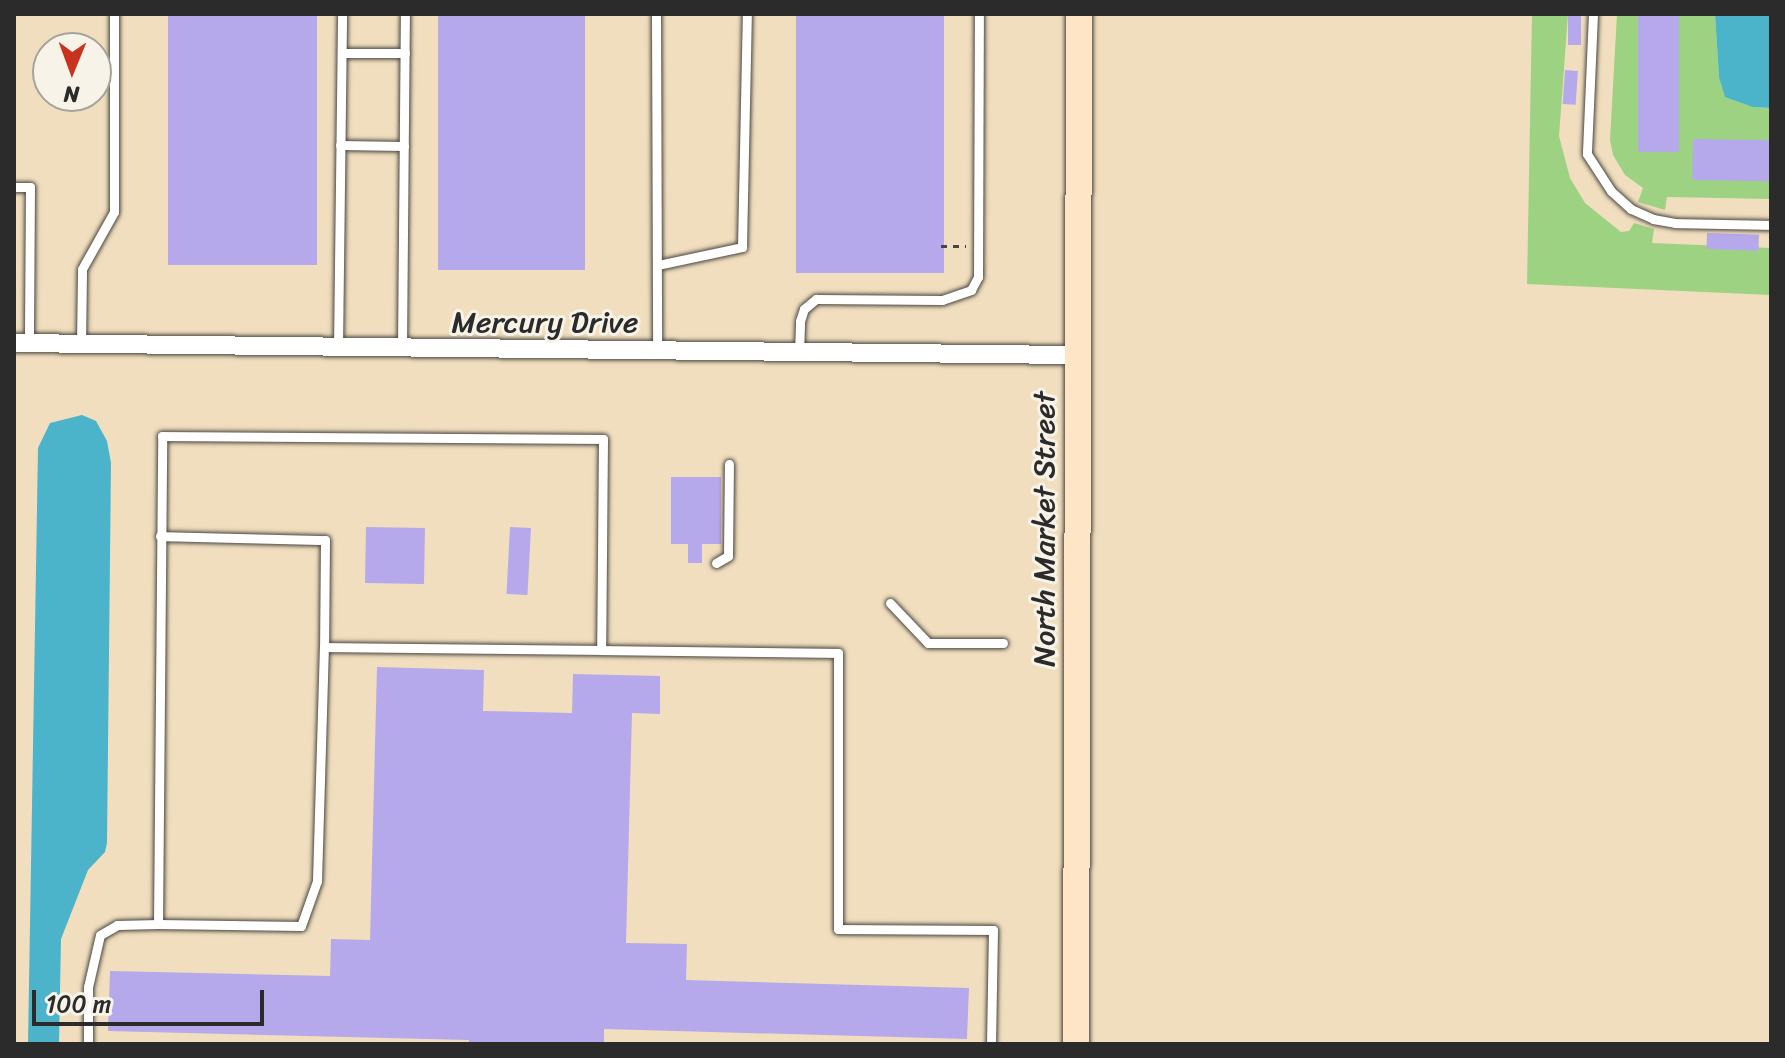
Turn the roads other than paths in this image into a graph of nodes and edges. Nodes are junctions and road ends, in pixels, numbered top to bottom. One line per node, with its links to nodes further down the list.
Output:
1 (114, 14): 17 (lane)
2 (342, 14): 9 (lane)
3 (405, 14): 10 (lane)
4 (656, 14): 15 (lane)
5 (747, 14): 15 (lane)
6 (979, 14): 21 (lane)
7 (1079, 14): 22 (main road, North Market Street)
8 (1593, 14): 14 (lane)
9 (342, 53): 10 (lane); 11 (lane)
10 (405, 53): 12 (lane)
11 (340, 145): 12 (lane); 18 (lane)
12 (404, 146): 19 (lane)
13 (14, 187): 16 (lane)
14 (1771, 225)
15 (658, 265): 20 (lane)
16 (22, 343): 17 (street, Mercury Drive)
17 (81, 344): 18 (street, Mercury Drive)
18 (338, 348): 19 (street, Mercury Drive)
19 (402, 348): 20 (street, Mercury Drive)
20 (657, 351): 21 (street, Mercury Drive)
21 (799, 353): 22 (street, Mercury Drive)
22 (1076, 355): 33 (main road, North Market Street)
23 (729, 464): 25 (lane)
24 (160, 536): 28 (lane); 29 (lane); 30 (lane)
25 (716, 563)
26 (890, 603): 27 (lane)
27 (1003, 643)
28 (324, 647): 29 (lane); 30 (lane)
29 (601, 650): 32 (lane)
30 (158, 924): 31 (lane)
31 (88, 1044)
32 (991, 1044)
33 (1076, 1044)

